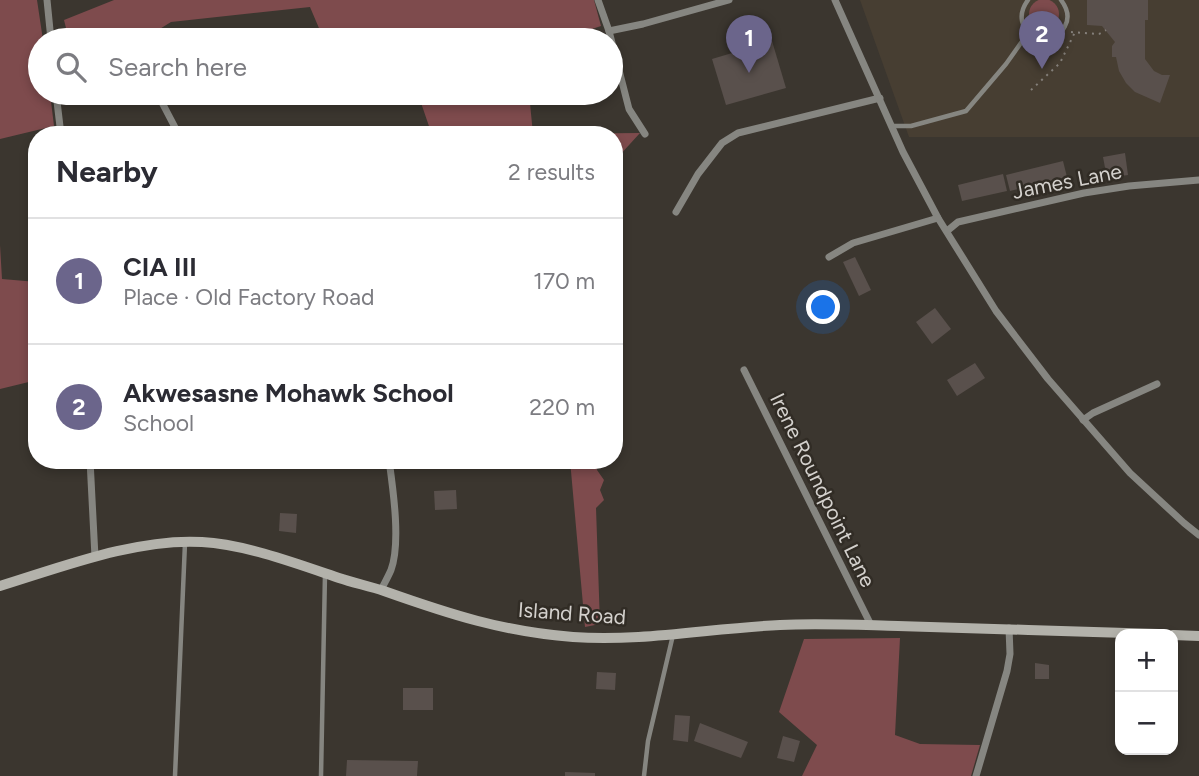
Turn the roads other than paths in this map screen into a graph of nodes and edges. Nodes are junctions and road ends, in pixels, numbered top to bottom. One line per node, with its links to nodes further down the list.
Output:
1 (47, 0): 7 (street)
2 (598, 0): 8 (street)
3 (729, 0): 9 (street)
4 (835, 0): 12 (street)
5 (1028, 0): 10 (lane)
6 (1061, 0): 10 (lane)
7 (50, 28)
8 (608, 28)
9 (623, 28)
10 (1028, 33): 17 (lane)
11 (623, 86): 18 (street)
12 (880, 98): 17 (street); 20 (street)
13 (57, 105): 15 (street)
14 (163, 105): 16 (street)
15 (60, 126)
16 (174, 126)
17 (892, 126): 21 (street)
18 (645, 134)
19 (1199, 180): 22 (street, James Lane)
20 (676, 212)
21 (938, 218): 22 (street); 23 (street)
22 (947, 231): 26 (street)
23 (830, 257)
24 (744, 370): 35 (street, Irene Roundpoint Lane)
25 (1157, 384): 26 (street)
26 (1083, 420): 29 (street)
27 (90, 469): 31 (street)
28 (391, 469): 34 (street)
29 (1199, 535)
30 (185, 542): 31 (street, Island Road); 32 (street, Island Road); 41 (lane)
31 (95, 557): 33 (street, Island Road)
32 (325, 573): 34 (street, Island Road); 42 (lane)
33 (0, 586)
34 (380, 590): 38 (street, Island Road)
35 (871, 625): 36 (street, Island Road); 38 (street, Island Road)
36 (1009, 628): 37 (street, Island Road); 44 (street)
37 (1115, 632)
38 (673, 634): 43 (lane)
39 (1178, 635): 40 (street)
40 (1199, 636)
41 (175, 776)
42 (321, 776)
43 (644, 776)
44 (976, 776)

